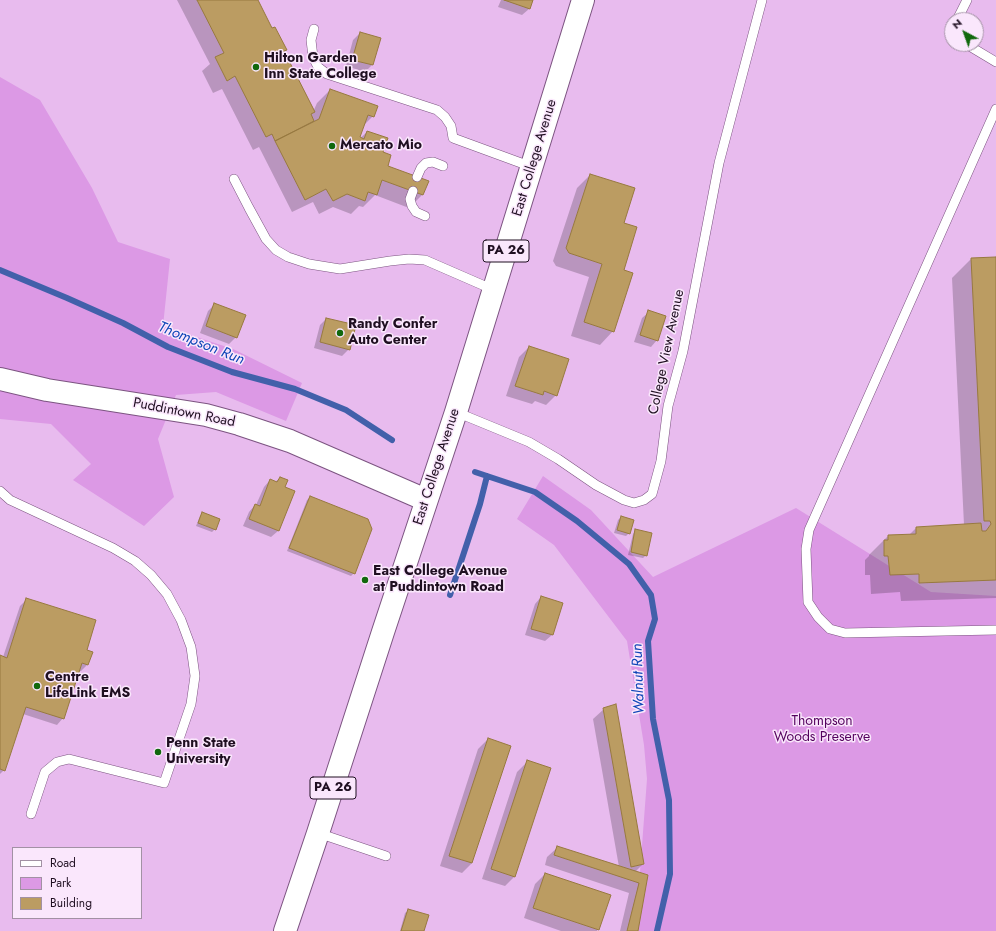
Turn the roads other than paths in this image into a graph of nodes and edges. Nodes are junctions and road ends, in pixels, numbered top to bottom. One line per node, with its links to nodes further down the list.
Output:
1 (583, 0): 10 (main road, East College Avenue / PA 26)
2 (762, 0): 17 (lane, College View Avenue)
3 (967, 0): 4 (lane)
4 (961, 12)
5 (314, 29): 10 (lane)
6 (979, 52): 7 (lane)
7 (996, 62)
8 (996, 109): 20 (lane)
9 (443, 166): 11 (lane)
10 (532, 167): 15 (main road, East College Avenue / PA 26)
11 (417, 177)
12 (234, 179): 15 (lane)
13 (413, 191): 14 (lane)
14 (425, 216)
15 (494, 290): 17 (main road, East College Avenue / PA 26)
16 (0, 379): 19 (main road, Puddintown Road)
17 (456, 412): 19 (main road, East College Avenue / PA 26)
18 (0, 491): 21 (lane)
19 (426, 500): 22 (main road, East College Avenue / PA 26)
20 (996, 630)
21 (31, 814)
22 (318, 833): 23 (lane); 24 (main road, East College Avenue / PA 26)
23 (386, 856)
24 (285, 931)

